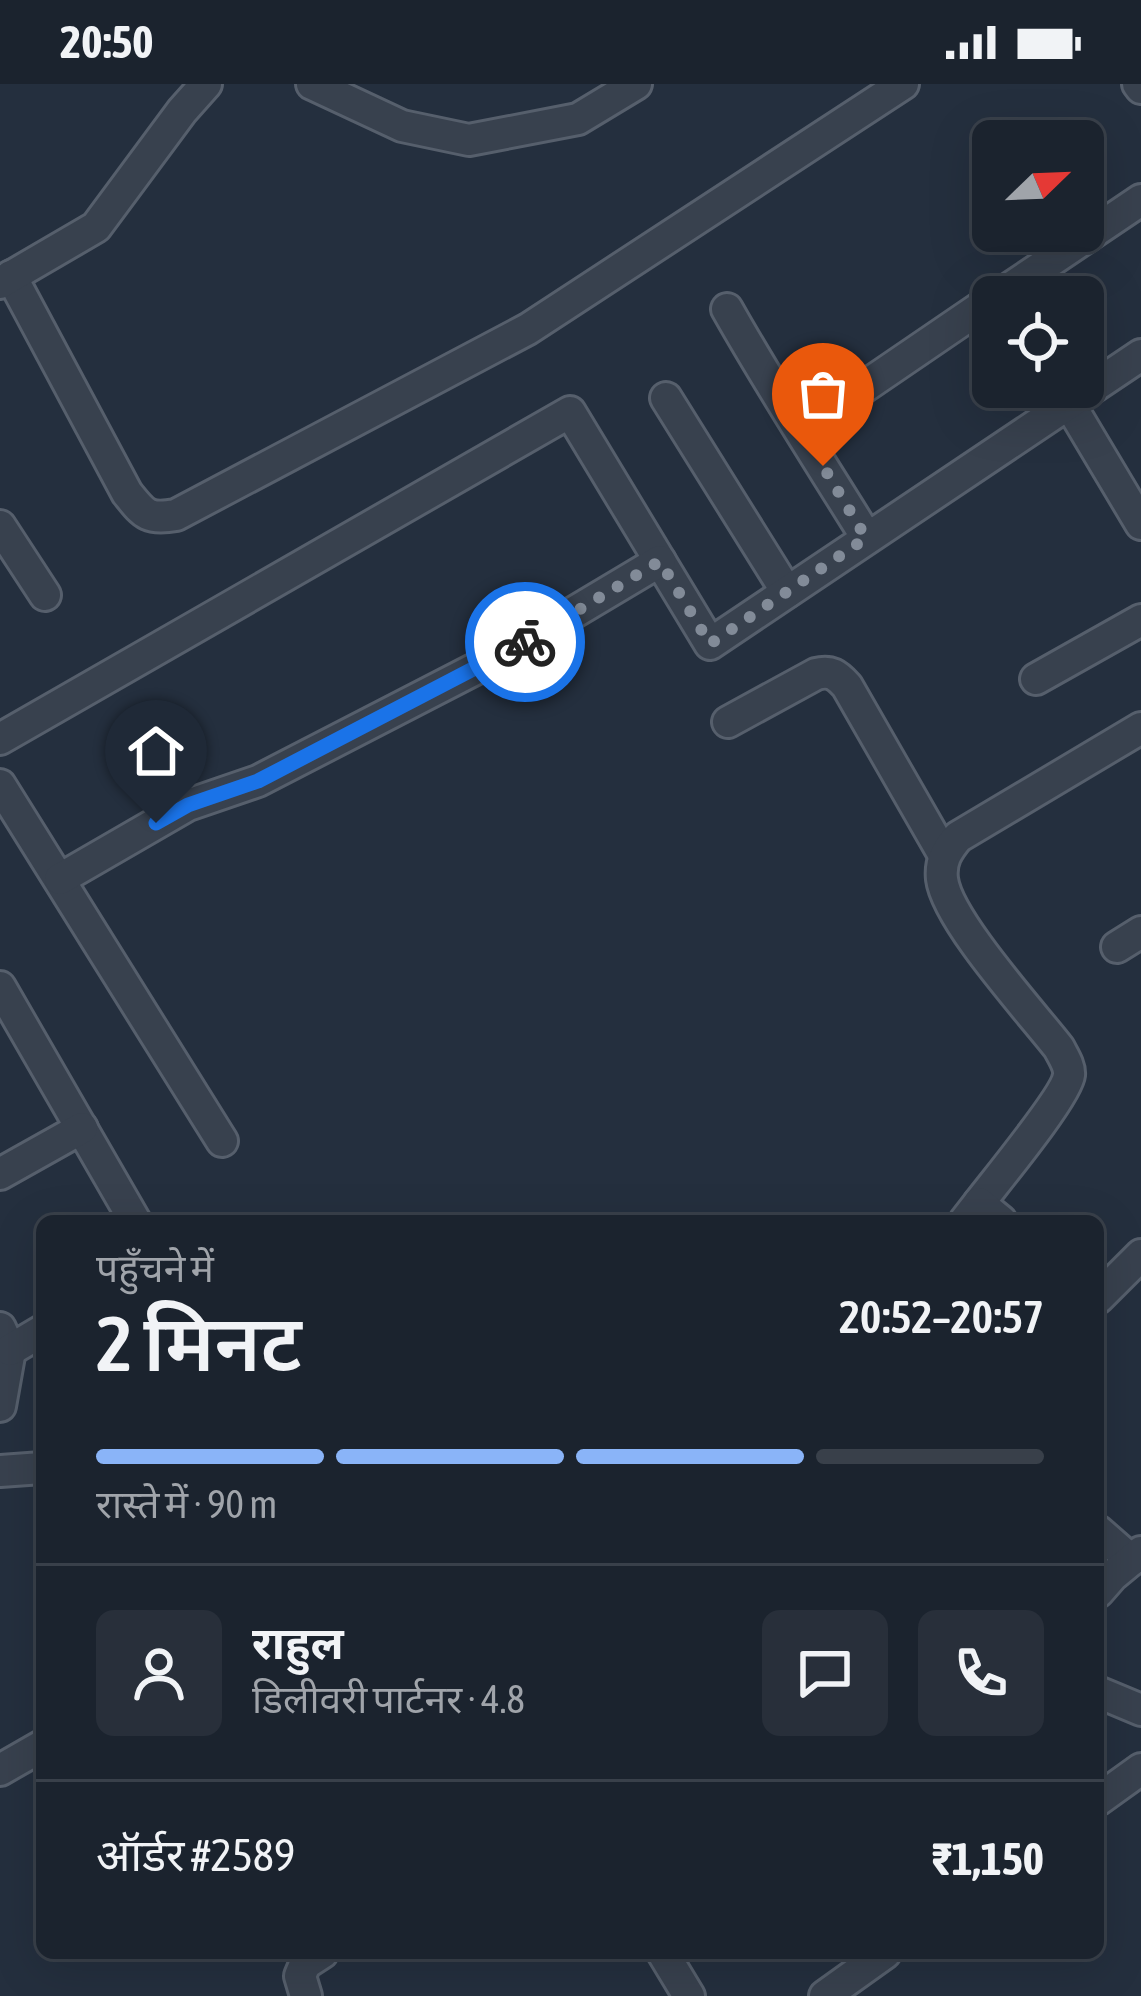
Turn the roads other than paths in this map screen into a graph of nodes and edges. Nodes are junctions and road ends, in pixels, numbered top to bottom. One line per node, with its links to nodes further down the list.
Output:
1 (206, 84): 7 (street)
2 (312, 84): 3 (street)
3 (636, 84)
4 (903, 84): 7 (street)
5 (1141, 200): 6 (street)
6 (1030, 276)
7 (6, 279)
8 (727, 309): 15 (street)
9 (972, 315): 15 (street)
10 (1141, 355): 11 (street)
11 (1104, 374)
12 (666, 398): 20 (street)
13 (1046, 408): 18 (street)
14 (1072, 408): 16 (street)
15 (801, 430): 18 (street)
16 (1141, 524)
17 (0, 526): 21 (street)
18 (866, 538): 20 (street)
19 (660, 561): 20 (street); 26 (street); 29 (street)
20 (787, 592)
21 (45, 595)
22 (1141, 620): 23 (street)
23 (1036, 679)
24 (728, 722): 28 (street)
25 (1141, 728): 28 (street)
26 (0, 740)
27 (0, 785): 29 (street)
28 (944, 855): 36 (street)
29 (61, 879): 33 (street)
30 (0, 987): 31 (street)
31 (9, 1020): 32 (street)
32 (82, 1128): 34 (street); 35 (street)
33 (222, 1141)
34 (0, 1174)
35 (132, 1215)
36 (982, 1215)
37 (1141, 1255): 38 (street)
38 (1104, 1292)
39 (36, 1331): 40 (street)
40 (5, 1339): 41 (street)
41 (0, 1406)
42 (36, 1469): 43 (street)
43 (0, 1472)
44 (1104, 1535): 45 (street)
45 (1136, 1556): 46 (street)
46 (1104, 1586)
47 (1104, 1695): 48 (street)
48 (1141, 1710)
49 (36, 1749): 51 (street)
50 (1141, 1769): 52 (street)
51 (0, 1770)
52 (1104, 1796)
53 (313, 1959): 56 (street)
54 (667, 1959): 57 (street)
55 (877, 1959): 58 (street)
56 (306, 1996)
57 (689, 1996)
58 (825, 1996)

